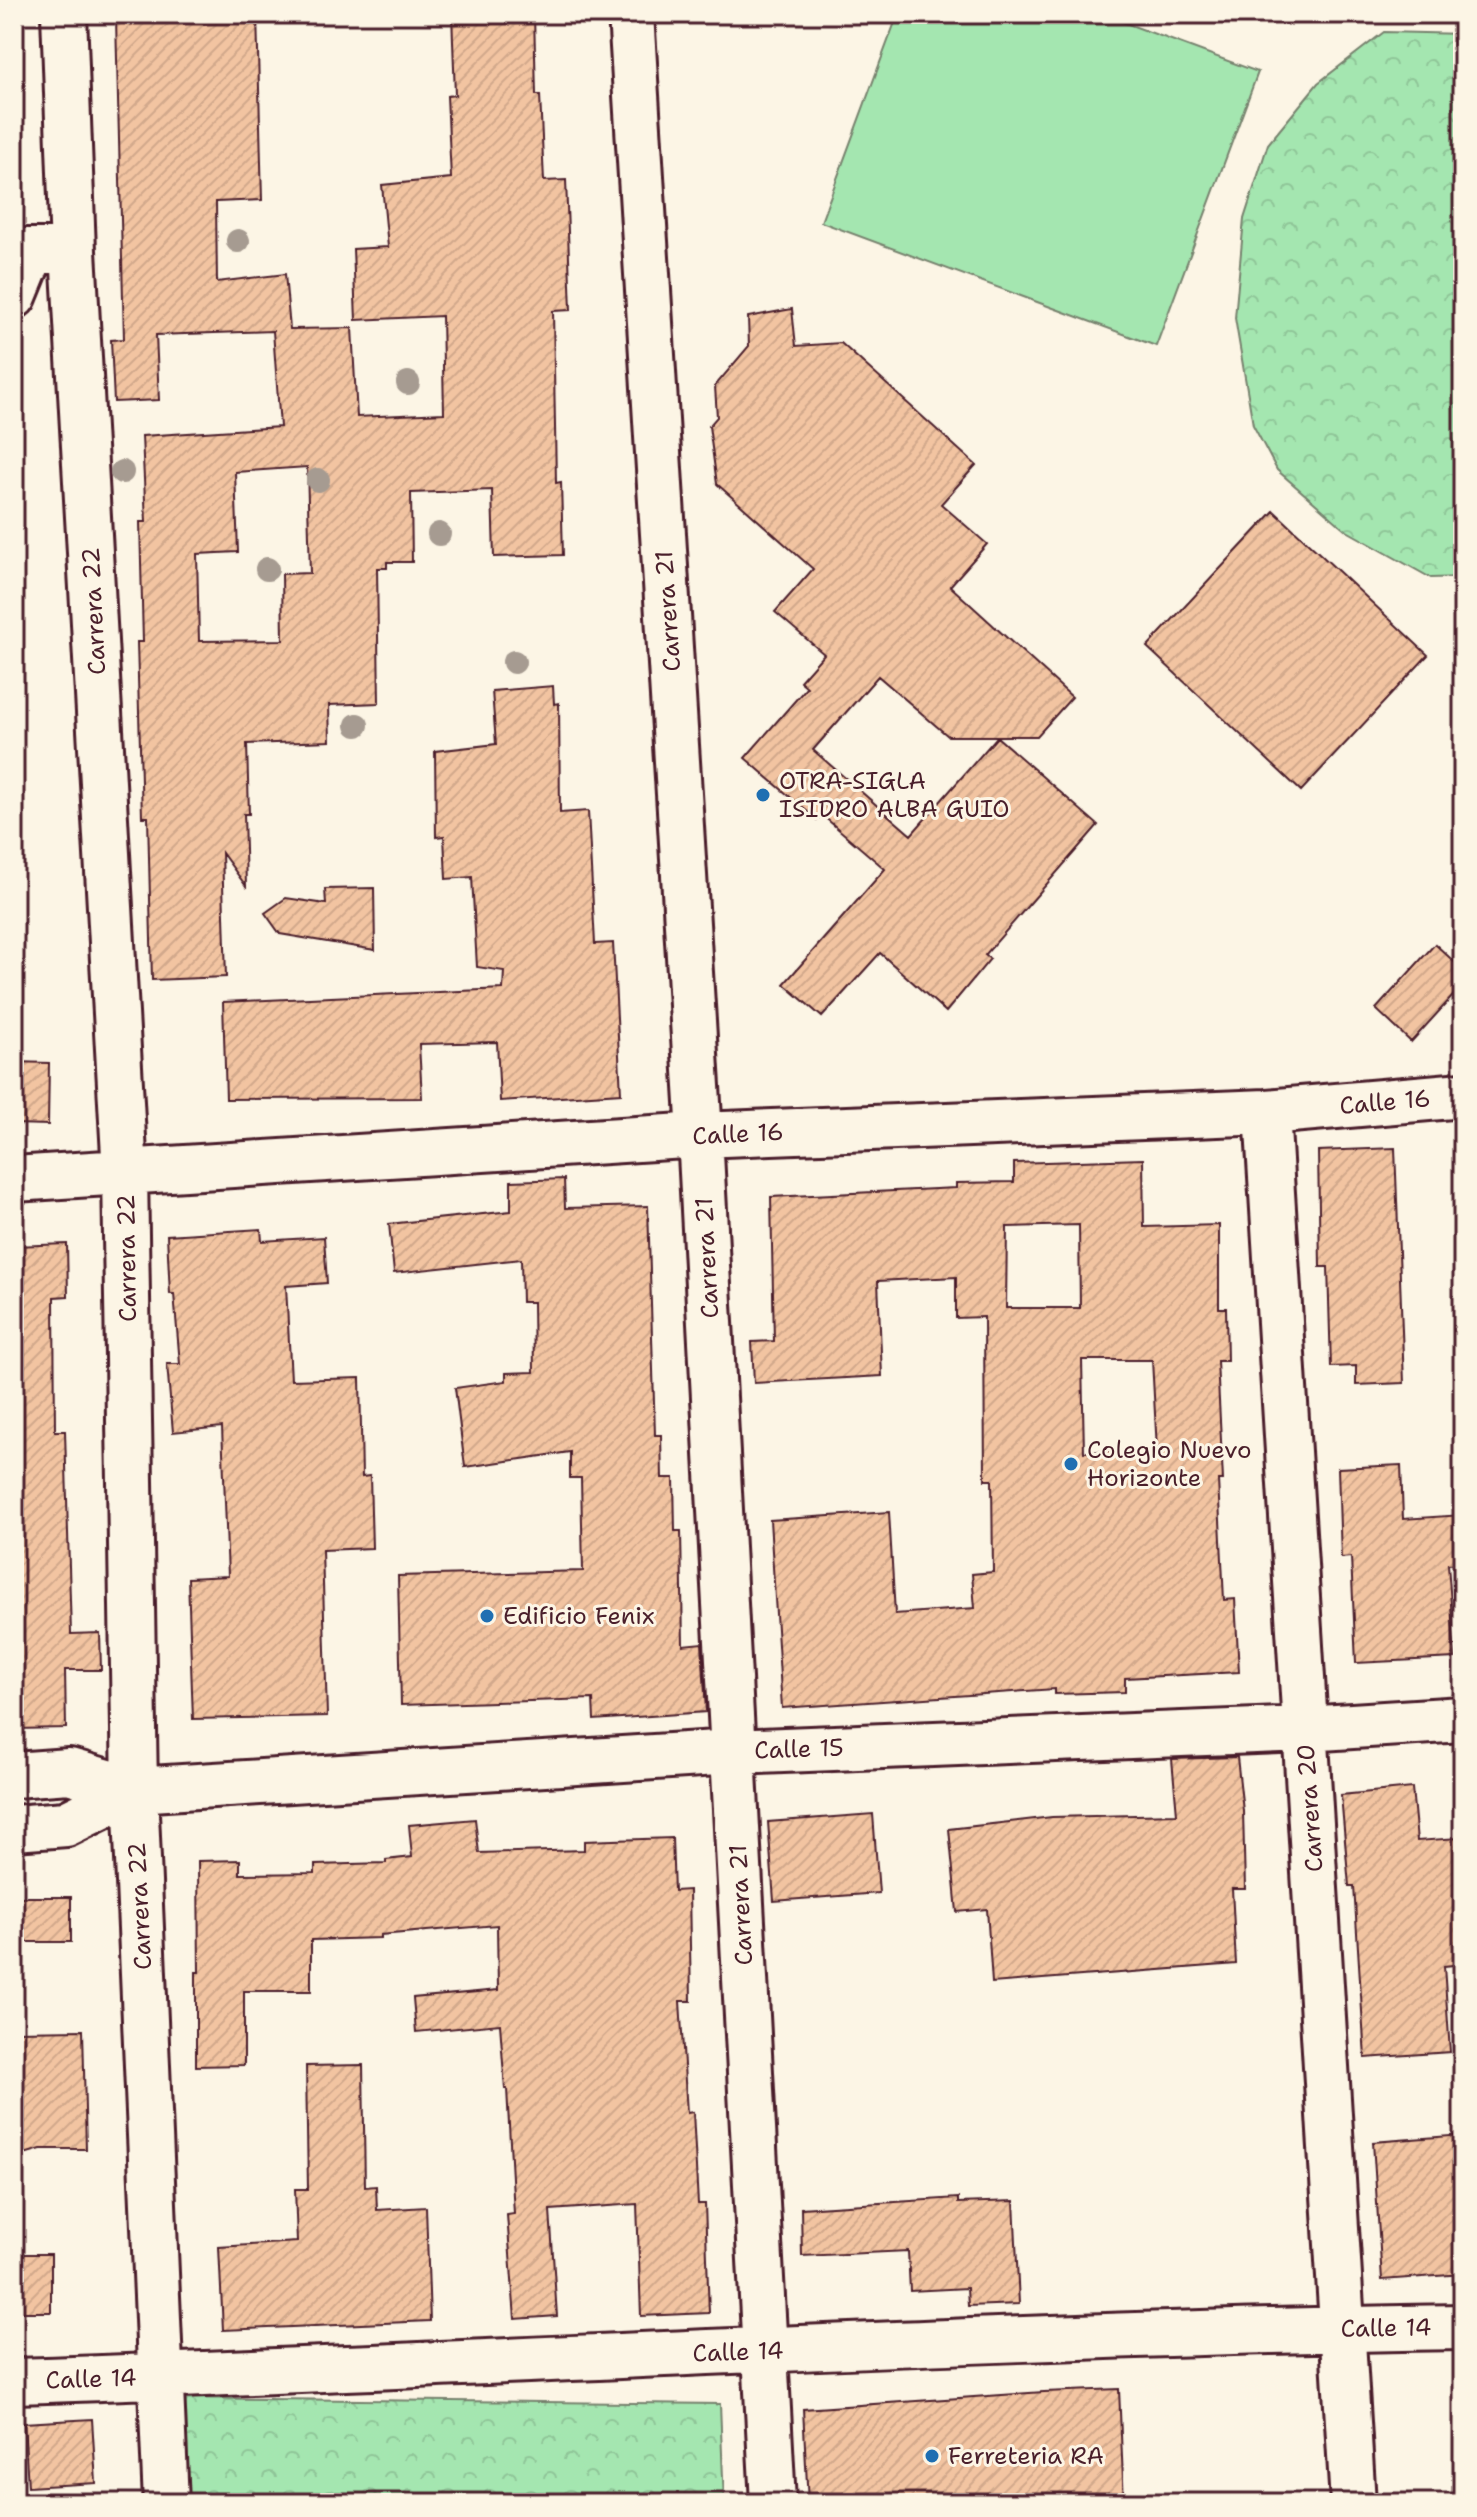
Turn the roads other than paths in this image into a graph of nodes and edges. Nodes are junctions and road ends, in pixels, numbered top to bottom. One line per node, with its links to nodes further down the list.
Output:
1 (64, 14): 3 (street, Carrera 22)
2 (631, 14): 7 (street, Carrera 21)
3 (40, 251): 4 (street); 8 (street, Carrera 22)
4 (14, 296)
5 (1463, 1095): 6 (street, Calle 16)
6 (1267, 1112): 7 (street, Calle 16); 11 (street, Carrera 20)
7 (700, 1135): 8 (street, Calle 16); 12 (street, Carrera 21)
8 (125, 1173): 9 (street, Calle 16); 14 (street, Carrera 22)
9 (14, 1179)
10 (1463, 1719): 11 (street, Calle 15)
11 (1305, 1729): 12 (street, Calle 15); 17 (street, Carrera 20)
12 (733, 1752): 14 (street, Calle 15); 18 (street, Carrera 21)
13 (14, 1775): 14 (street, Calle 15)
14 (135, 1790): 15 (street, Calle 15); 19 (street, Carrera 22)
15 (14, 1828)
16 (1463, 2327): 17 (street, Calle 14)
17 (1342, 2329): 18 (street, Calle 14); 23 (street, Carrera 20)
18 (764, 2350): 19 (street, Calle 14); 22 (street, Carrera 21)
19 (161, 2376): 20 (street, Calle 14); 21 (street, Carrera 22)
20 (14, 2381)
21 (166, 2503)
22 (773, 2503)
23 (1353, 2503)

